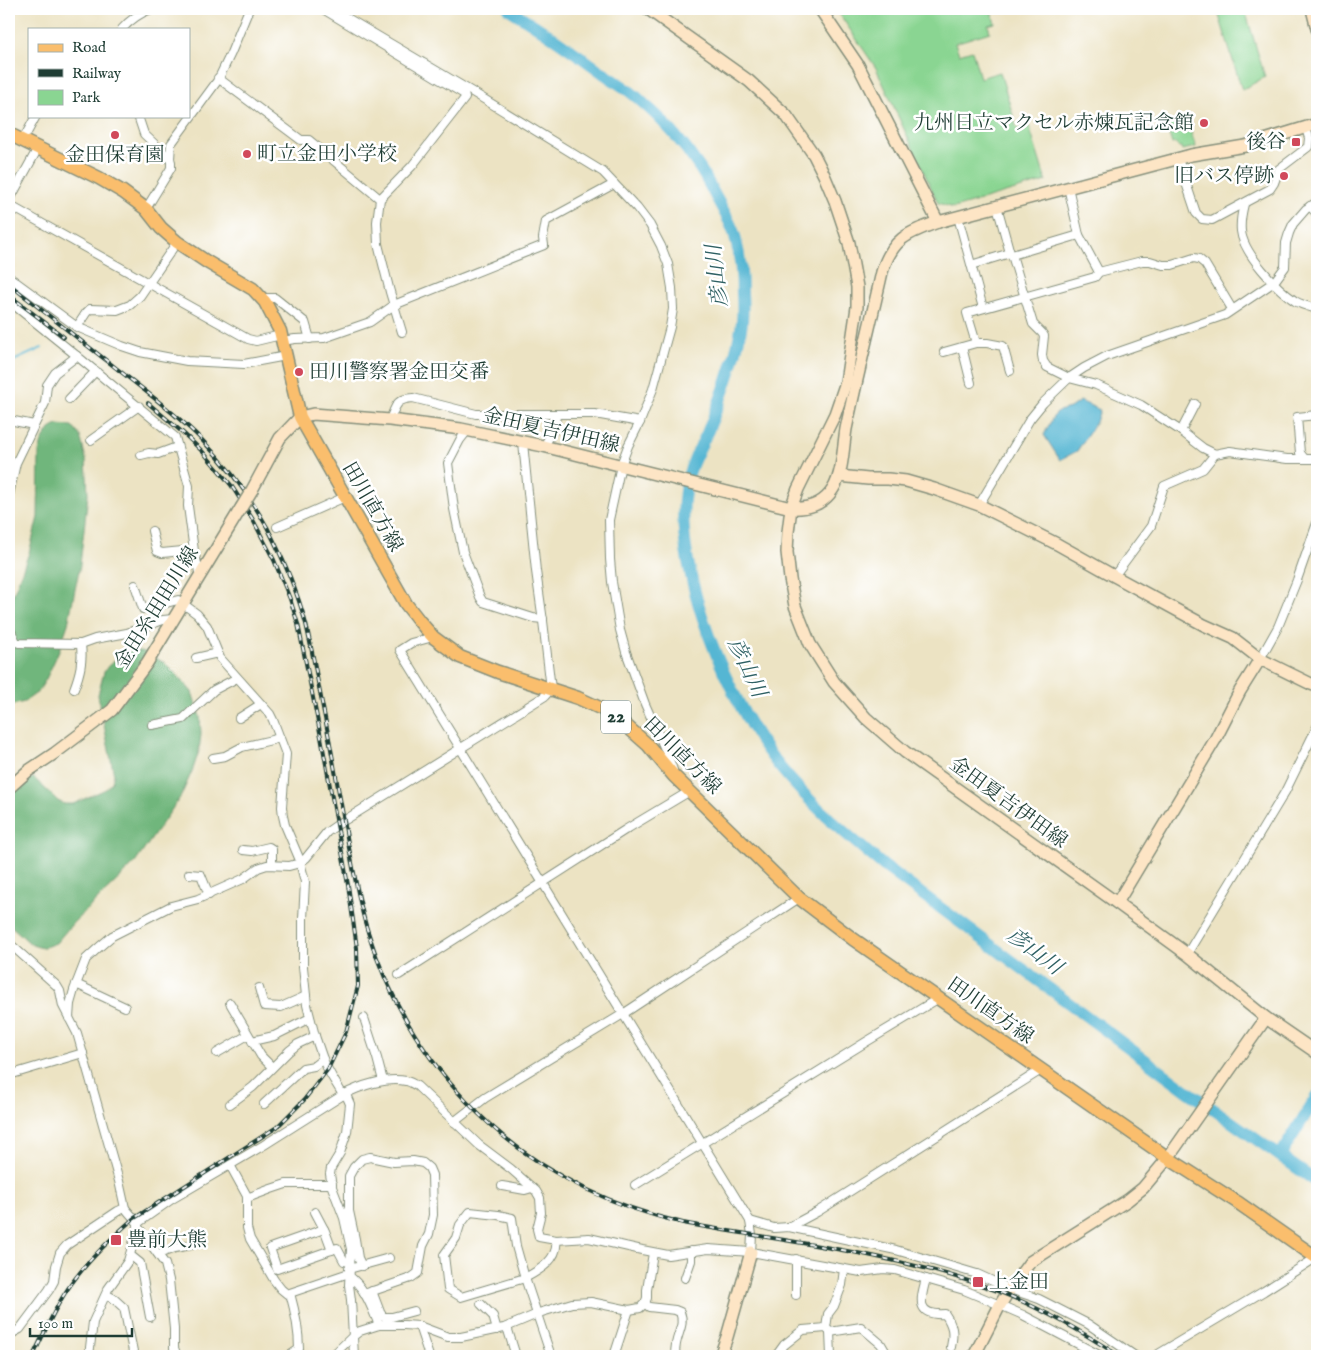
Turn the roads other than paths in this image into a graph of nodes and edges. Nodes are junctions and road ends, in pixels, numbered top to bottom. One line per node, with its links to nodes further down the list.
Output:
1 (151, 9): 10 (street)
2 (249, 9): 14 (street)
3 (323, 9): 13 (street)
4 (332, 9): 13 (street)
5 (648, 9): 90 (main road, 金田夏吉伊田線)
6 (761, 9): 7 (street)
7 (781, 9)
8 (820, 9): 36 (main road)
9 (1312, 9): 12 (main road)
10 (140, 10): 11 (street)
11 (123, 28)
12 (1317, 29)
13 (405, 55): 25 (street); 27 (street)
14 (218, 78): 15 (street); 27 (street)
15 (190, 117)
16 (35, 118): 21 (street)
17 (139, 118): 24 (street)
18 (190, 118): 24 (street)
19 (1312, 126): 23 (main road); 29 (street)
20 (9, 134): 21 (main road, 田川直方線 / 22)
21 (23, 140): 22 (main road, 田川直方線 / 22)
22 (38, 148): 28 (street); 33 (main road, 田川直方線 / 22)
23 (1178, 158): 26 (main road); 29 (street)
24 (170, 159): 33 (street)
25 (614, 184): 48 (street); 73 (street)
26 (1068, 187): 32 (main road); 37 (street)
27 (380, 199): 48 (street)
28 (9, 201)
29 (1244, 204): 44 (street)
30 (1313, 204): 34 (street); 44 (street)
31 (9, 205): 43 (street)
32 (997, 206): 35 (main road); 39 (street)
33 (146, 209): 38 (main road, 田川直方線 / 22)
34 (1317, 214)
35 (958, 217): 36 (main road); 40 (street)
36 (938, 222): 86 (main road)
37 (1079, 235): 39 (street); 41 (street)
38 (177, 242): 43 (street); 46 (main road, 田川直方線 / 22)
39 (1011, 254): 40 (street); 45 (street)
40 (971, 265): 49 (street)
41 (1099, 272): 45 (street); 50 (street)
42 (9, 277): 52 (street)
43 (148, 282): 52 (street); 54 (street)
44 (1274, 282): 50 (street); 51 (street)
45 (1025, 296): 49 (street); 63 (street)
46 (261, 298): 54 (main road, 田川直方線 / 22); 55 (street)
47 (9, 302): 59 (street)
48 (394, 304): 53 (street); 55 (street)
49 (983, 308): 56 (street)
50 (1232, 309): 63 (street)
51 (1317, 309)
52 (77, 327): 60 (street)
53 (402, 332)
54 (282, 338): 55 (street); 60 (main road, 田川直方線 / 22)
55 (310, 338)
56 (976, 343): 57 (street); 62 (street)
57 (962, 347): 58 (street); 64 (street)
58 (944, 352)
59 (77, 356): 61 (street); 74 (street)
60 (286, 356): 70 (main road, 田川直方線 / 22)
61 (96, 371): 65 (street); 67 (street)
62 (1010, 371)
63 (1069, 378): 76 (street); 89 (street)
64 (971, 383)
65 (69, 399)
66 (1195, 404): 76 (street)
67 (138, 406): 77 (street); 79 (street)
68 (556, 414): 72 (street); 73 (street); 80 (street)
69 (1317, 415): 83 (street)
70 (300, 417): 72 (main road, 金田夏吉伊田線); 88 (main road, 田川直方線 / 22); 95 (main road, 金田糸田田川線, bridge)
71 (9, 420): 74 (street)
72 (390, 420): 75 (main road, 金田夏吉伊田線)
73 (640, 422): 85 (street)
74 (34, 425): 87 (street)
75 (467, 430): 78 (main road, 金田夏吉伊田線); 100 (street)
76 (1181, 430): 81 (street)
77 (91, 440)
78 (523, 443): 80 (main road, 金田夏吉伊田線); 100 (street)
79 (177, 447): 82 (street); 94 (street)
80 (546, 447): 85 (main road, 金田夏吉伊田線)
81 (1215, 454): 83 (street); 96 (street)
82 (140, 455)
83 (1304, 458): 84 (street)
84 (1317, 459)
85 (624, 467): 90 (main road, 金田夏吉伊田線); 118 (street)
86 (839, 476): 89 (main road); 90 (main road, 金田夏吉伊田線)
87 (9, 495)
88 (345, 497): 92 (street); 102 (main road, 田川直方線 / 22)
89 (978, 505): 96 (main road)
90 (786, 507): 128 (main road, 金田夏吉伊田線)
91 (1317, 523): 106 (street)
92 (277, 526)
93 (152, 531): 94 (street)
94 (193, 550): 95 (street)
95 (200, 576): 98 (main road, 金田糸田田川線)
96 (1114, 576): 106 (main road)
97 (135, 585): 98 (street)
98 (184, 603): 99 (main road, 金田糸田田川線); 104 (street)
99 (173, 619): 103 (street); 119 (main road, 金田糸田田川線)
100 (543, 619): 109 (street)
101 (9, 627): 103 (street)
102 (433, 637): 109 (main road, 田川直方線 / 22); 116 (street)
103 (81, 644): 110 (street)
104 (218, 653): 105 (street); 107 (street)
105 (196, 658)
106 (1260, 659): 108 (main road); 128 (main road)
107 (237, 678): 111 (street); 113 (street)
108 (1317, 686)
109 (551, 689): 116 (street); 118 (main road, 田川直方線 / 22)
110 (74, 690)
111 (261, 704): 112 (street); 115 (street)
112 (239, 718)
113 (152, 725)
114 (1317, 727): 130 (street)
115 (280, 738): 117 (street); 122 (street)
116 (460, 750): 122 (street); 125 (street)
117 (213, 758)
118 (674, 776): 120 (main road, 田川直方線 / 22)
119 (9, 788)
120 (690, 791): 125 (street); 127 (main road, 田川直方線 / 22)
121 (243, 850): 123 (street)
122 (300, 863): 123 (street); 134 (street)
123 (272, 866): 126 (street)
124 (189, 874): 126 (street)
125 (544, 883): 131 (street); 138 (street)
126 (208, 895): 132 (street)
127 (799, 898): 135 (main road, 田川直方線 / 22); 138 (street)
128 (1117, 903): 130 (main road, 金田夏吉伊田線)
129 (9, 943): 139 (street)
130 (1187, 954): 142 (main road, 金田夏吉伊田線)
131 (399, 975)
132 (76, 984): 137 (street); 139 (street)
133 (259, 988): 134 (street)
134 (306, 996): 140 (street)
135 (939, 998): 150 (main road, 田川直方線 / 22); 157 (street)
136 (230, 1003): 144 (street)
137 (125, 1007)
138 (623, 1014): 156 (street); 157 (street)
139 (70, 1018): 145 (street)
140 (310, 1018): 143 (street); 144 (street)
141 (364, 1018): 152 (street)
142 (1263, 1021): 147 (main road, 金田夏吉伊田線); 158 (main road)
143 (315, 1036): 148 (street); 149 (street)
144 (250, 1038): 146 (street); 149 (street)
145 (83, 1053): 151 (street); 165 (street)
146 (217, 1053)
147 (1317, 1053)
148 (323, 1059): 153 (street); 155 (street)
149 (272, 1067): 154 (street)
150 (1041, 1070): 158 (main road, 田川直方線 / 22); 169 (street)
151 (9, 1075)
152 (384, 1081): 153 (street); 156 (street)
153 (343, 1095): 159 (street); 160 (street)
154 (230, 1104)
155 (264, 1104)
156 (454, 1122): 163 (street)
157 (703, 1144): 162 (street); 167 (street)
158 (1168, 1158): 179 (main road, 田川直方線 / 22); 188 (main road)
159 (230, 1165): 164 (street); 168 (street)
160 (332, 1184): 164 (street); 184 (street)
161 (502, 1186): 163 (street)
162 (635, 1186)
163 (532, 1188): 171 (street)
164 (247, 1198): 190 (street)
165 (125, 1208): 168 (street); 205 (street)
166 (316, 1212): 170 (street)
167 (750, 1221): 169 (street); 175 (street)
168 (138, 1225): 177 (street); 178 (street)
169 (789, 1227): 188 (street)
170 (324, 1229): 173 (street); 173 (street)
171 (556, 1240): 176 (street); 185 (street)
172 (192, 1245): 177 (street)
173 (332, 1250): 184 (street)
174 (691, 1252): 175 (street); 176 (street); 186 (street)
175 (751, 1252): 181 (street); 219 (main road)
176 (653, 1253): 193 (street)
177 (158, 1254): 210 (street)
178 (130, 1255): 191 (street); 199 (street)
179 (1317, 1257): 226 (street)
180 (389, 1258): 182 (street)
181 (796, 1259): 183 (street); 192 (street)
182 (362, 1266): 184 (street); 189 (street)
183 (844, 1269): 187 (street); 204 (street)
184 (349, 1270): 189 (street); 190 (street); 206 (street)
185 (525, 1278): 185 (street); 198 (street)
186 (685, 1278)
187 (926, 1278): 195 (street); 207 (street)
188 (1010, 1289): 195 (main road); 225 (street)
189 (368, 1292): 196 (street); 200 (street)
190 (290, 1293): 211 (street)
191 (107, 1295): 208 (street); 209 (street)
192 (796, 1296)
193 (645, 1303): 197 (street); 218 (street)
194 (481, 1304): 203 (street)
195 (1000, 1304): 223 (main road); 224 (street)
196 (414, 1310)
197 (629, 1310): 198 (street); 217 (street)
198 (536, 1314): 202 (street); 216 (street)
199 (150, 1317)
200 (379, 1325): 201 (street); 206 (street)
201 (419, 1326): 203 (street); 214 (street)
202 (507, 1327): 203 (street); 215 (street)
203 (498, 1330)
204 (828, 1330): 220 (street); 221 (street); 222 (street)
205 (9, 1335)
206 (352, 1337): 212 (street); 213 (street)
207 (951, 1347)
208 (89, 1356)
209 (134, 1356)
210 (177, 1356)
211 (289, 1356)
212 (332, 1356)
213 (354, 1356)
214 (429, 1356)
215 (516, 1356)
216 (551, 1356)
217 (614, 1356)
218 (676, 1356)
219 (720, 1356)
220 (776, 1356)
221 (831, 1356)
222 (888, 1356)
223 (974, 1356)
224 (1100, 1356)
225 (1135, 1356)
226 (1155, 1356)

